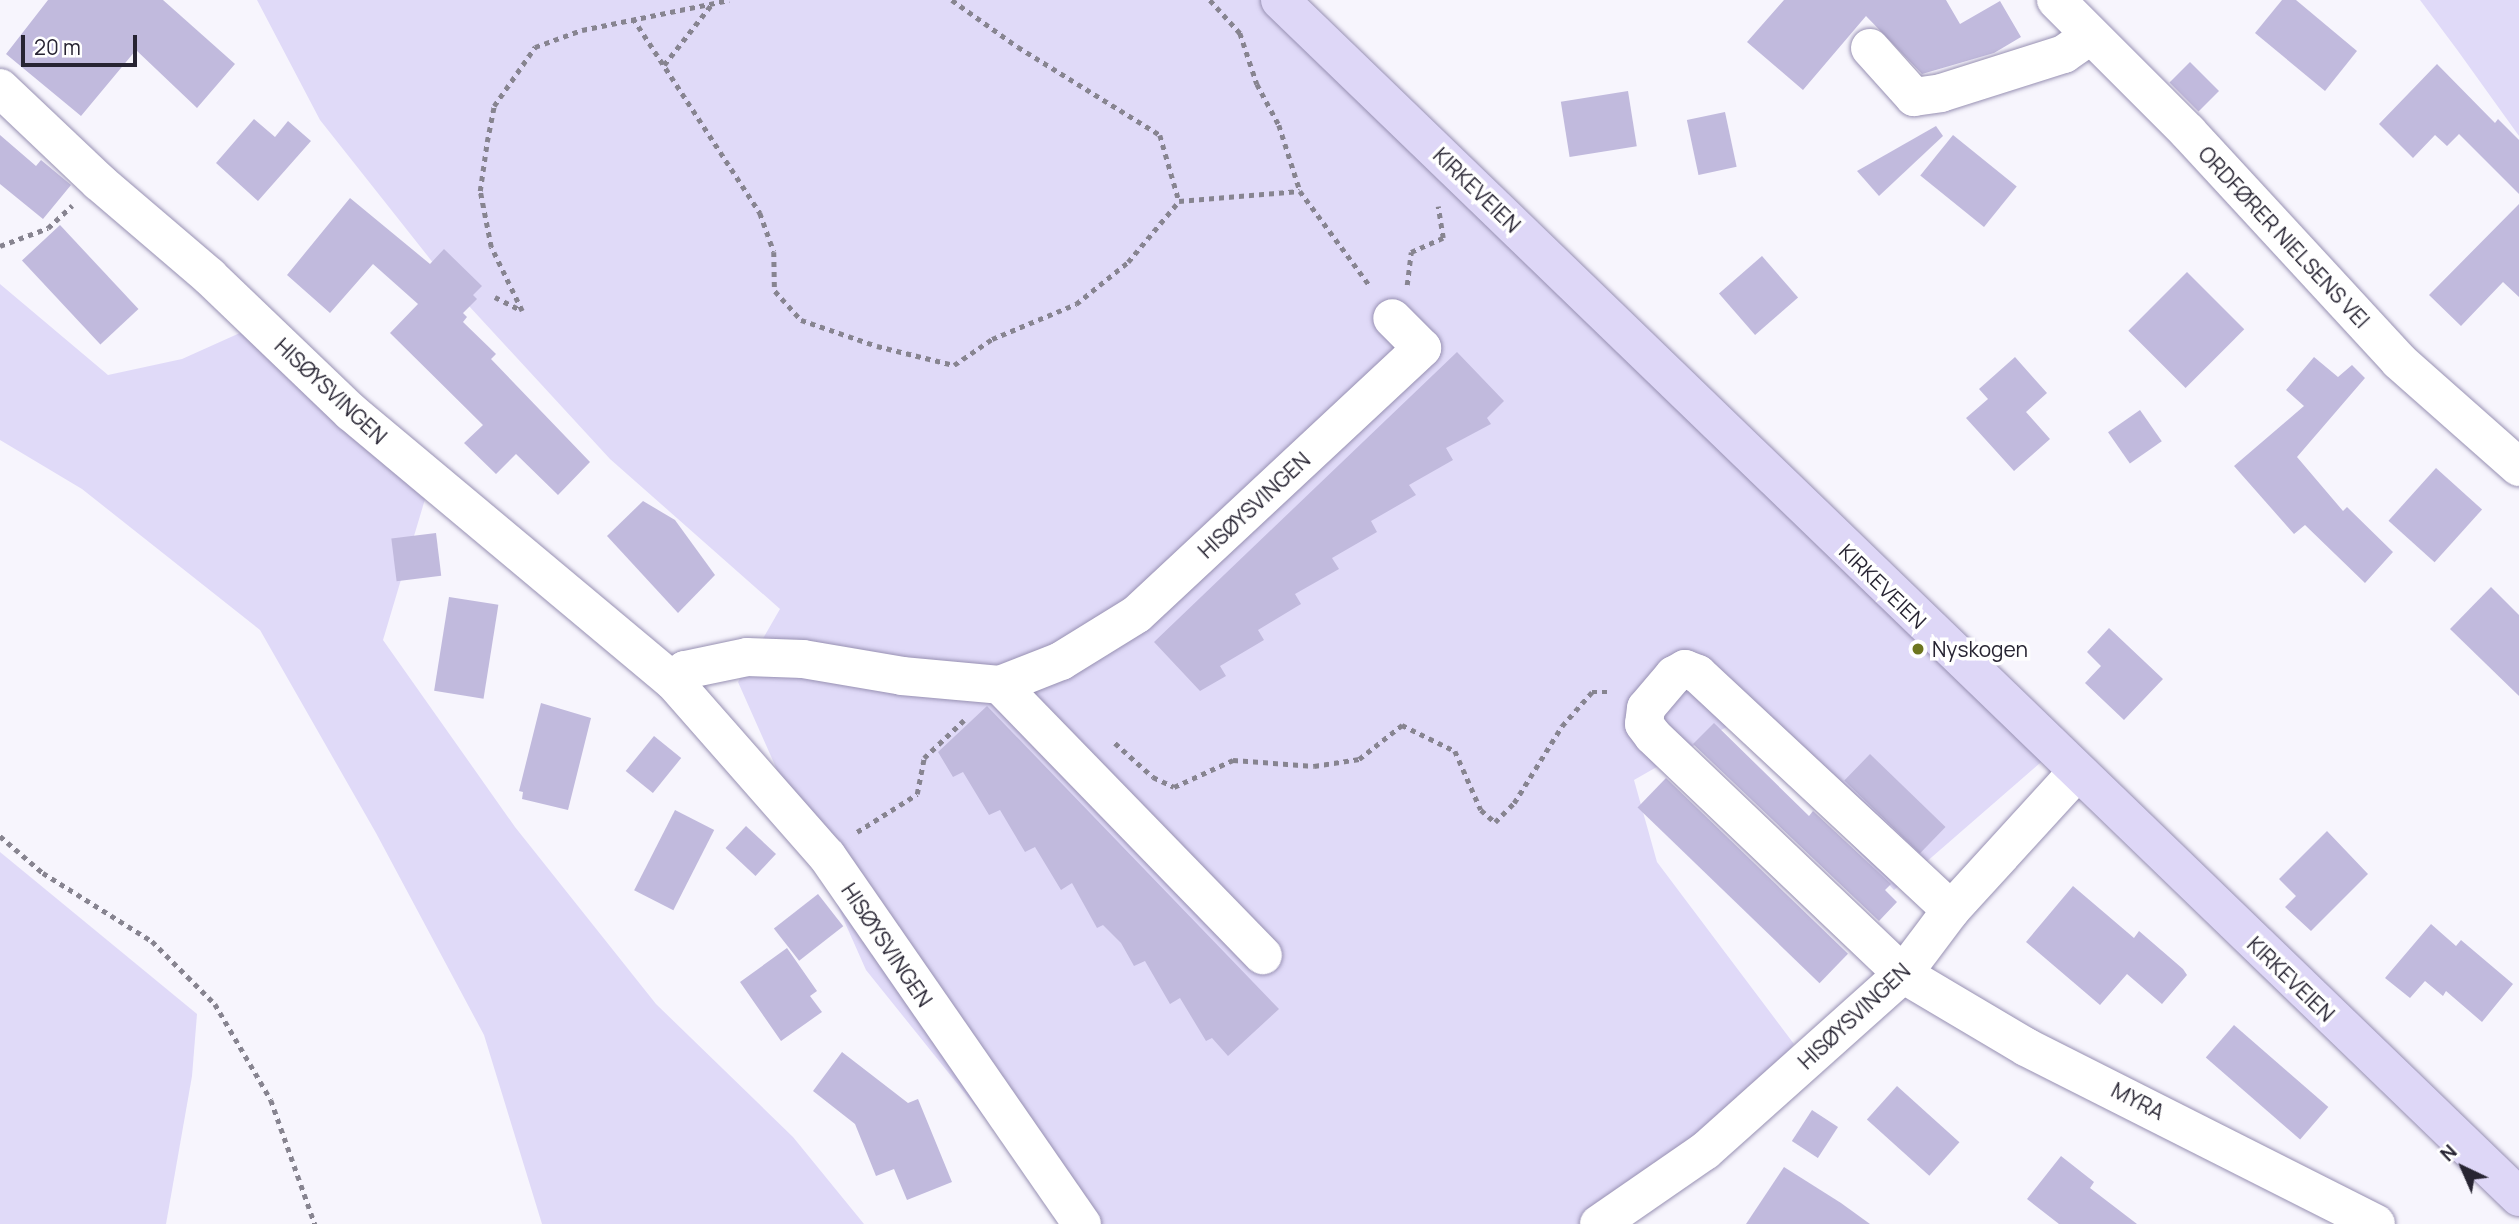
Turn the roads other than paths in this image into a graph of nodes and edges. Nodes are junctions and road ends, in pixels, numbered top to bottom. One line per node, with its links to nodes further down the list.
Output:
1 (1280, 0): 10 (main road, KIRKEVEIEN)
2 (2056, 0): 3 (street, ORDFØRER NIELSENS VEI)
3 (2090, 36): 4 (street); 7 (street, ORDFØRER NIELSENS VEI)
4 (1870, 48)
5 (0, 88): 8 (street, HISØYSVINGEN)
6 (1392, 318): 9 (street, HISØYSVINGEN)
7 (2519, 467)
8 (673, 681): 9 (street, HISØYSVINGEN); 15 (street, HISØYSVINGEN)
9 (1000, 685): 12 (street)
10 (2076, 773): 11 (street, HISØYSVINGEN); 14 (main road, KIRKEVEIEN)
11 (1951, 910): 13 (street, HISØYSVINGEN); 13 (street, MYRA)
12 (1264, 955)
13 (1903, 974): 16 (street, HISØYSVINGEN); 17 (street, MYRA)
14 (2519, 1197)
15 (1082, 1224)
16 (1599, 1224)
17 (2376, 1224)

